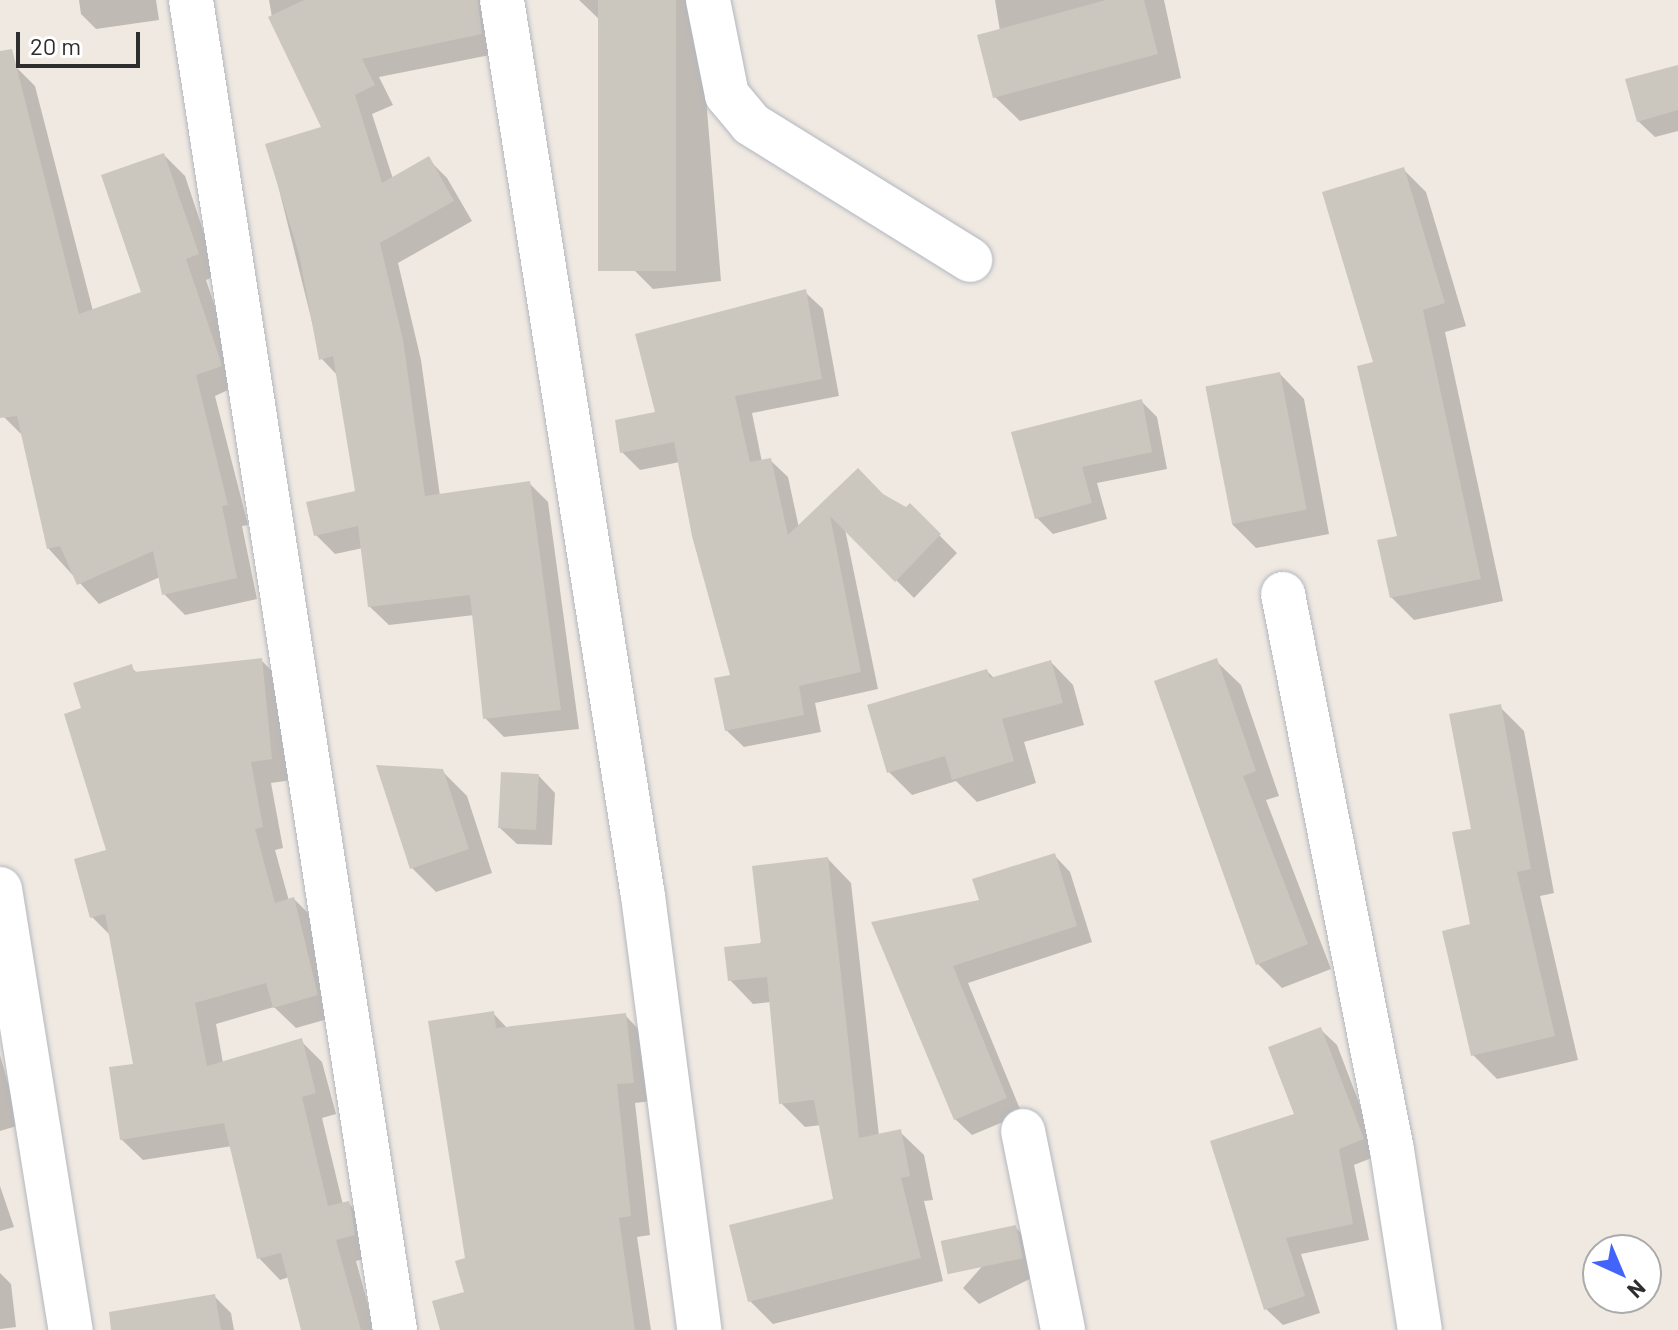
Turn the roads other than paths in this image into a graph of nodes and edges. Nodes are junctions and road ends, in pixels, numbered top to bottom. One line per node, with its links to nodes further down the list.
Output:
1 (191, 0): 9 (street)
2 (502, 0): 10 (street)
3 (708, 0): 4 (street)
4 (970, 260)
5 (1283, 594): 12 (street)
6 (0, 889): 8 (street)
7 (1023, 1131): 11 (street)
8 (71, 1330)
9 (395, 1330)
10 (699, 1330)
11 (1063, 1330)
12 (1420, 1330)

